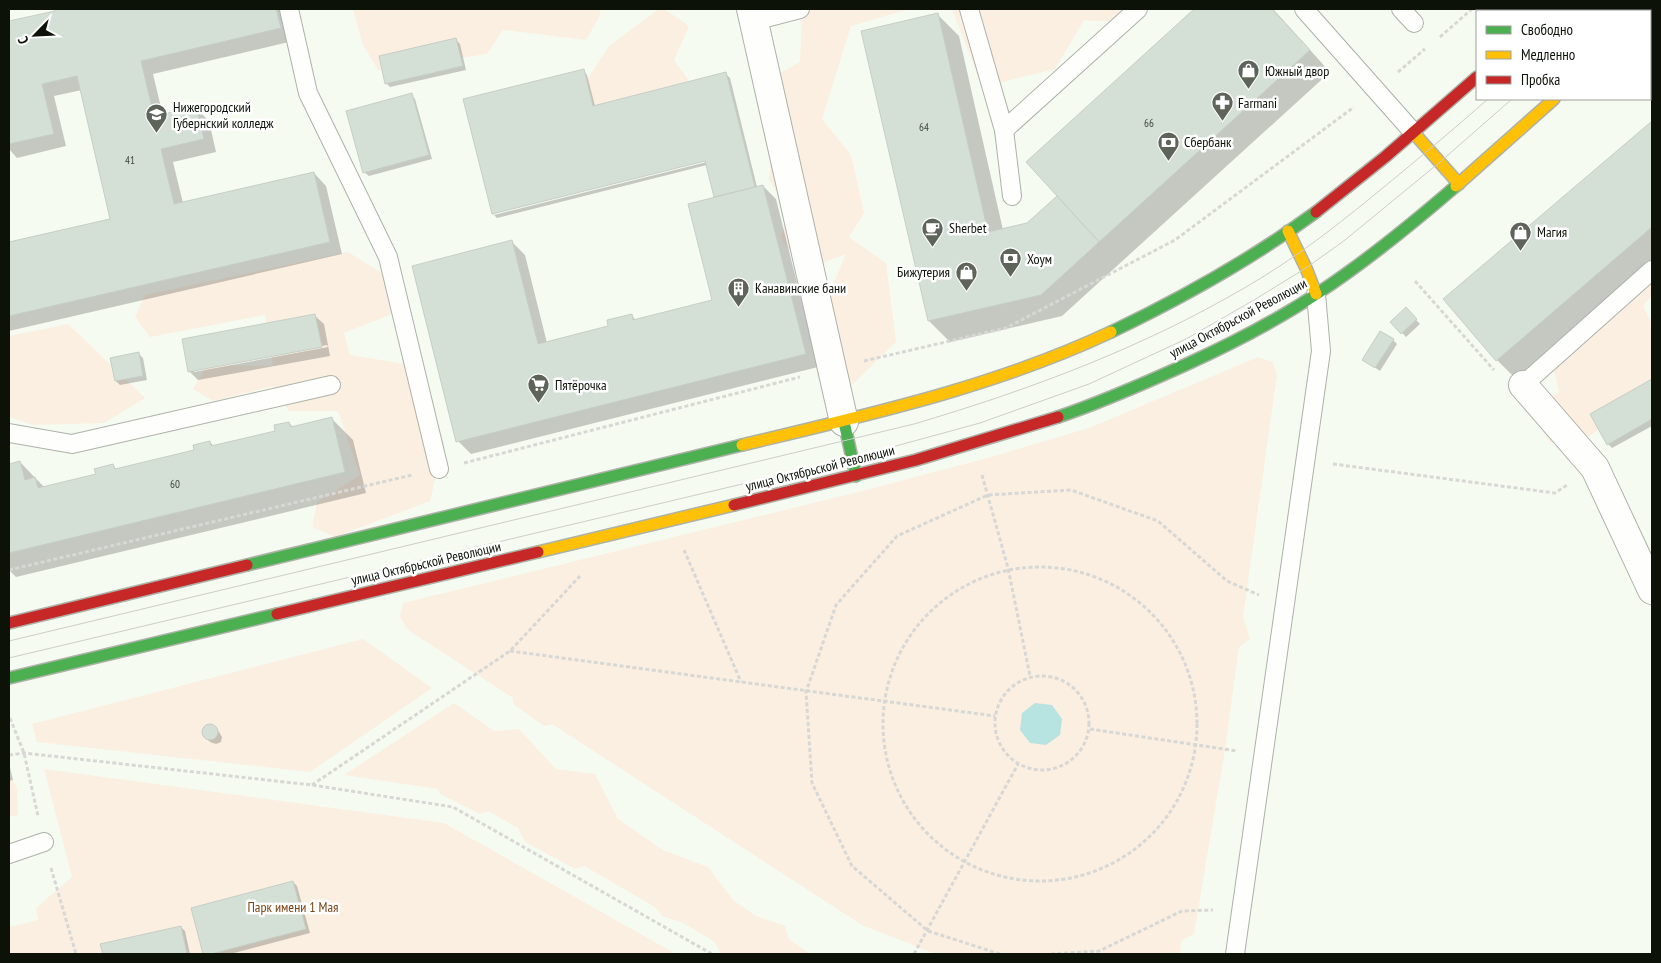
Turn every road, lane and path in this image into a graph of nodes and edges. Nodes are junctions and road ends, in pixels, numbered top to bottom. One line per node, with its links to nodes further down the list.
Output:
1 (289, 9): 30 (lane)
2 (800, 9): 8 (lane)
3 (969, 9): 15 (lane)
4 (1138, 9): 15 (lane)
5 (1304, 9): 13 (lane)
6 (1401, 9): 9 (lane)
7 (1472, 9): 10 (path)
8 (753, 15): 23 (street)
9 (1414, 23)
10 (1436, 40)
11 (1428, 46): 13 (path)
12 (1476, 78): 16 (main road)
13 (1378, 90): 16 (lane); 23 (path)
14 (1553, 100): 17 (main road, улица Октябрьской Революции)
15 (1004, 130): 18 (lane)
16 (1413, 132): 17 (main road); 19 (main road)
17 (1459, 184): 22 (main road, улица Октябрьской Революции)
18 (1012, 196)
19 (1288, 231): 22 (main road); 26 (main road)
20 (1652, 270): 25 (lane)
21 (1415, 281): 25 (path)
22 (1316, 294): 28 (lane); 32 (main road, улица Октябрьской Революции)
23 (832, 368): 26 (street); 30 (path)
24 (331, 385): 27 (lane)
25 (1523, 385): 29 (street)
26 (844, 422): 32 (main road); 40 (main road)
27 (9, 433)
28 (1305, 460): 29 (path); 39 (lane)
29 (1595, 468): 38 (street)
30 (438, 469): 36 (path)
31 (982, 474): 33 (path)
32 (856, 476): 43 (main road, улица Октябрьской Революции)
33 (988, 495): 35 (path); 39 (path); 45 (path)
34 (683, 547): 44 (path)
35 (1008, 568): 42 (path); 46 (path); 49 (path)
36 (9, 570)
37 (586, 570): 41 (path)
38 (1652, 590)
39 (1284, 605): 51 (lane)
40 (9, 623)
41 (510, 651): 44 (path); 53 (path)
42 (1030, 676): 47 (path); 48 (path)
43 (9, 678)
44 (741, 682): 45 (path)
45 (806, 692): 46 (path); 58 (path)
46 (882, 702): 47 (path); 56 (path)
47 (995, 716): 52 (path)
48 (1090, 729): 49 (path); 52 (path)
49 (1198, 746): 51 (path); 56 (path)
50 (9, 755): 53 (path)
51 (1263, 755): 57 (lane)
52 (1018, 764): 56 (path)
53 (312, 785): 59 (path)
54 (44, 842): 55 (lane)
55 (9, 854)
56 (964, 863): 58 (path)
57 (1241, 909): 62 (path); 63 (lane)
58 (928, 931): 60 (path); 61 (path)
59 (712, 954)
60 (914, 954)
61 (1000, 954)
62 (1051, 954)
63 (1235, 954)

